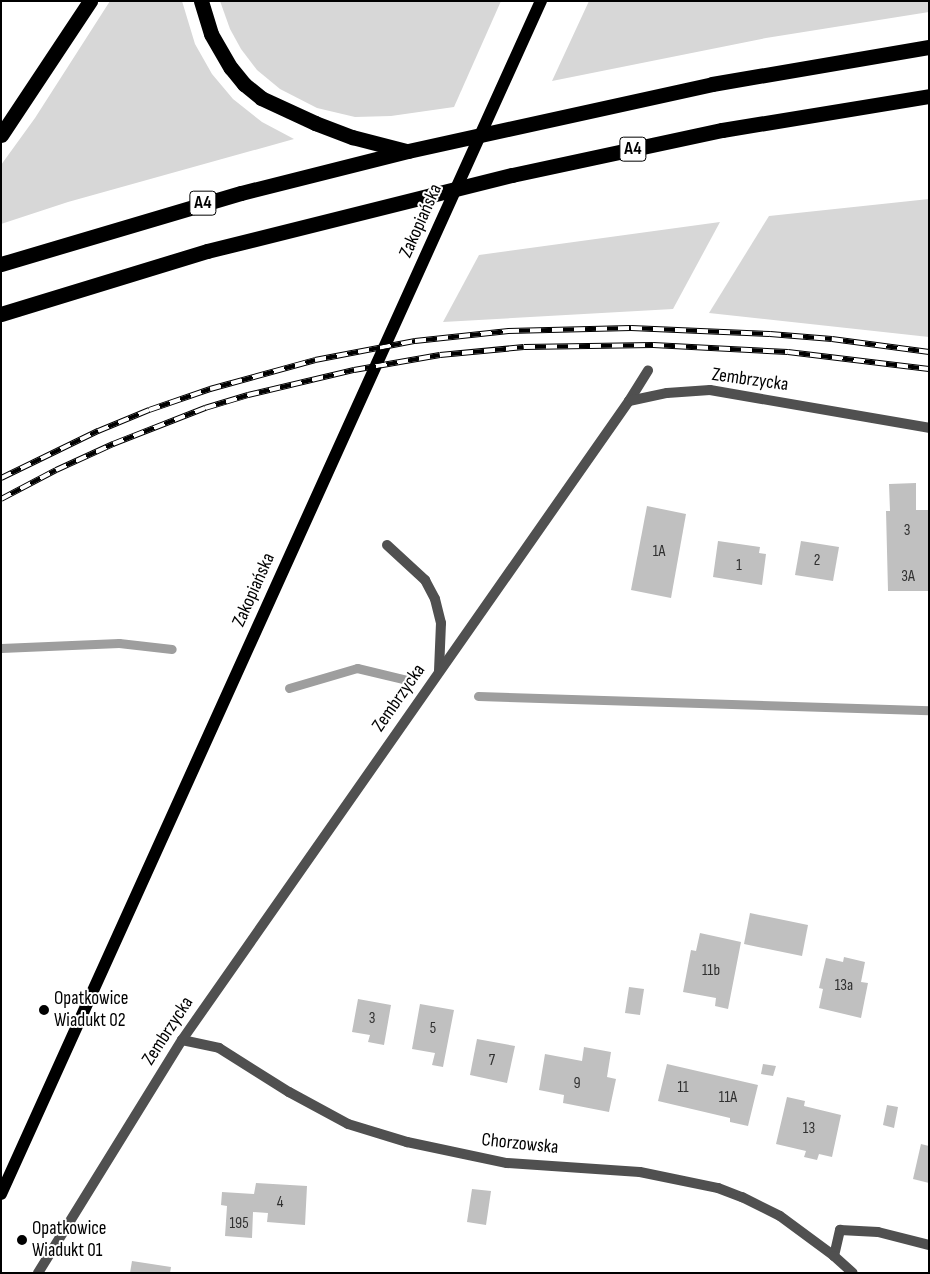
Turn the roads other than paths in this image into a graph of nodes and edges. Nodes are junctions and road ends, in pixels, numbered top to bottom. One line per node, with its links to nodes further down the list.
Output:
1 (90, 1): 6 (highway)
2 (201, 1): 7 (highway)
3 (542, 1): 16 (main road, Zakopiańska)
4 (929, 47): 7 (highway, A4)
5 (929, 96): 9 (highway, A4)
6 (1, 135)
7 (408, 151): 8 (highway, A4)
8 (1, 264)
9 (1, 314)
10 (648, 371): 11 (street)
11 (629, 401): 12 (street, Zembrzycka); 14 (street, Zembrzycka)
12 (929, 428)
13 (387, 545): 14 (street)
14 (439, 671): 15 (street, Zembrzycka)
15 (182, 1040): 18 (street, Chorzowska); 19 (street, Zembrzycka)
16 (1, 1194)
17 (929, 1245): 18 (street)
18 (834, 1256): 20 (street, Chorzowska)
19 (38, 1273)
20 (853, 1273)

